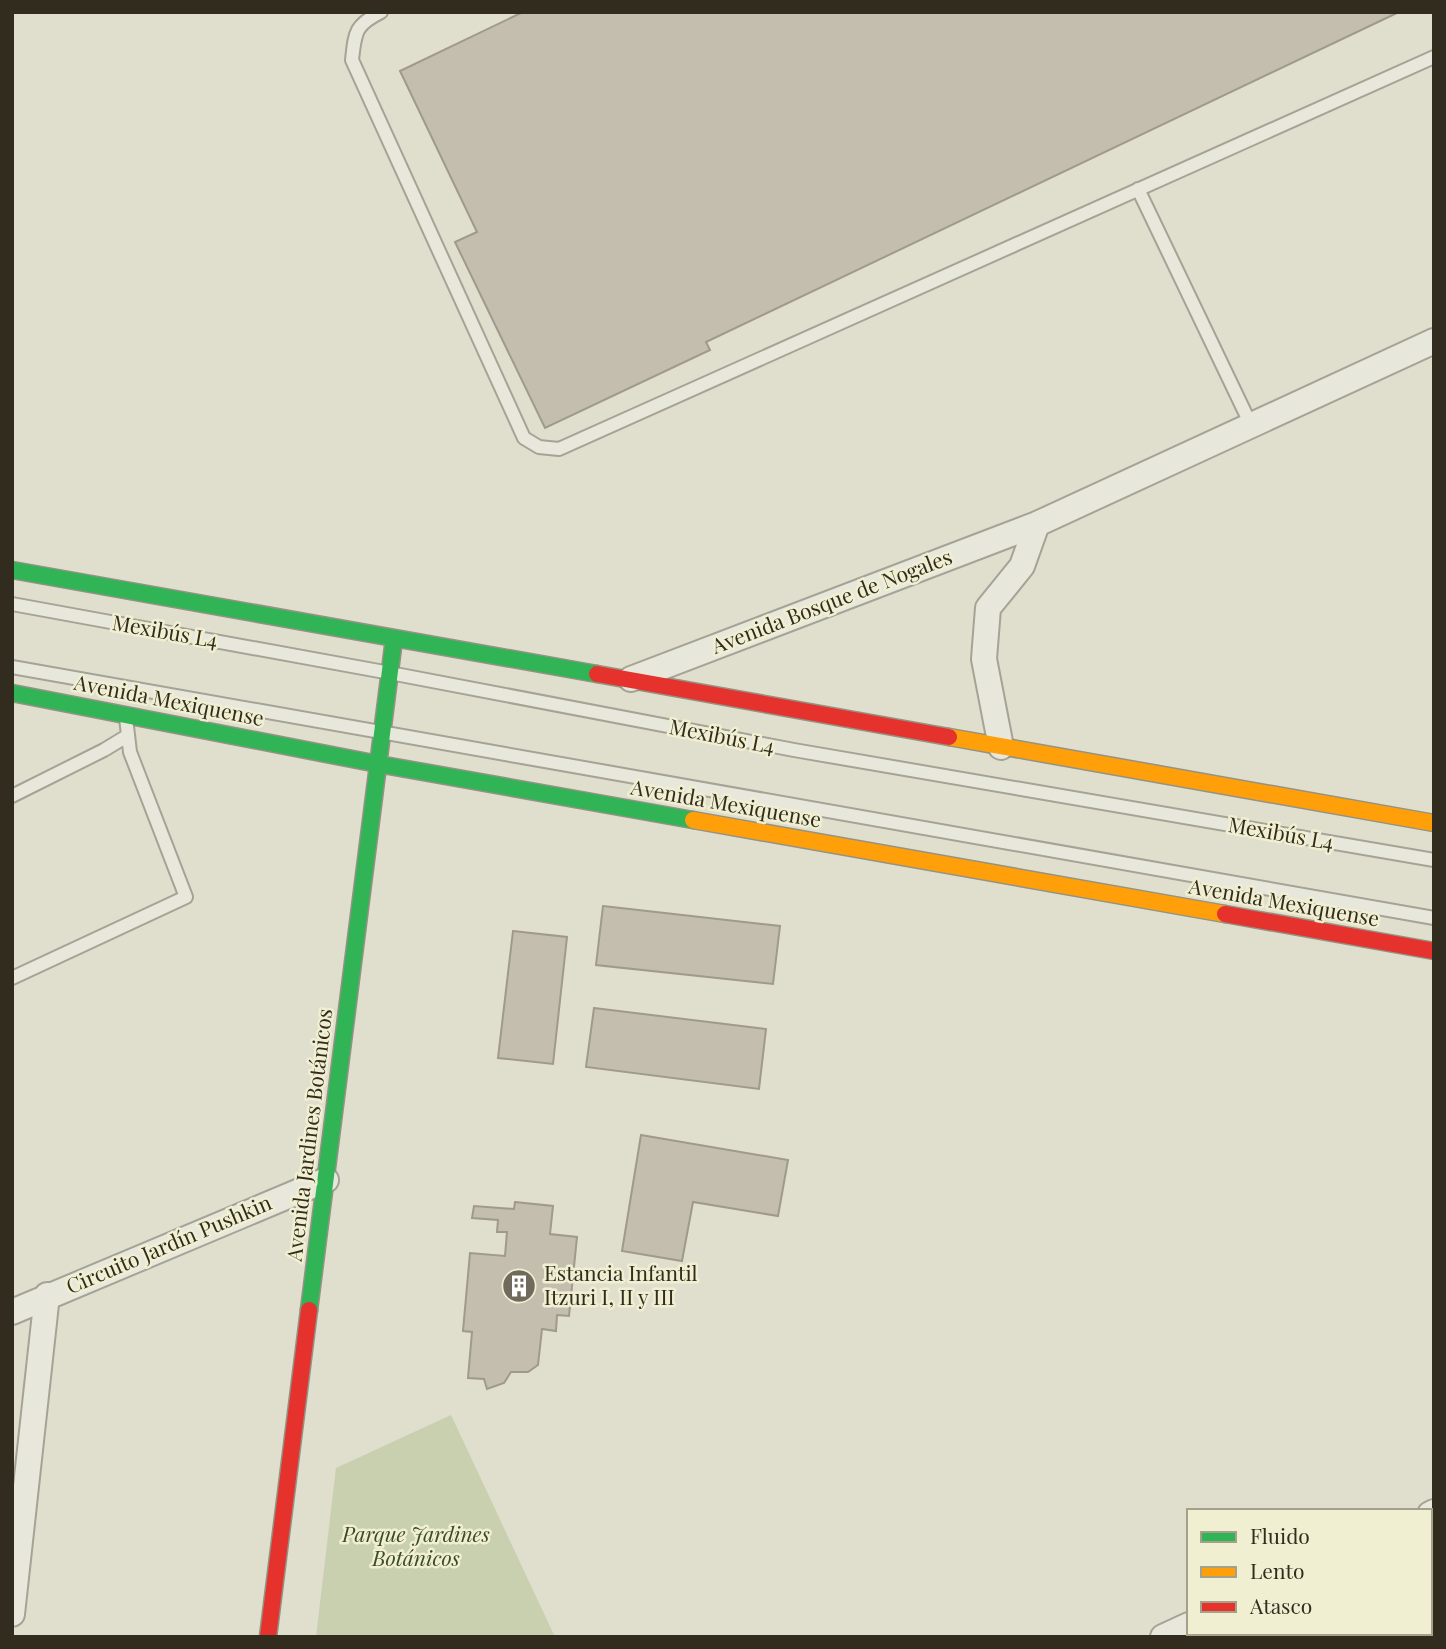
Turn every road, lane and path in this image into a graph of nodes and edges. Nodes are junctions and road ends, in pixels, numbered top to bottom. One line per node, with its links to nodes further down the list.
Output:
1 (381, 12): 3 (lane)
2 (1434, 57): 3 (lane)
3 (1138, 189): 5 (lane)
4 (1434, 341): 5 (street, Avenida Bosque de Nogales)
5 (1251, 425): 6 (street, Avenida Bosque de Nogales)
6 (1037, 524): 12 (street, Avenida Bosque de Nogales); 17 (street)
7 (12, 570): 9 (main road)
8 (12, 604): 11 (lane, Mexibús L4)
9 (394, 639): 11 (main road, Avenida Jardines Botánicos); 12 (main road)
10 (12, 667): 15 (lane)
11 (390, 673): 15 (main road, Avenida Jardines Botánicos); 21 (lane, Mexibús L4)
12 (627, 680): 17 (main road)
13 (12, 693): 14 (main road, Avenida Mexiquense)
14 (125, 714): 16 (lane); 18 (main road, Avenida Mexiquense)
15 (382, 733): 18 (main road, Avenida Jardines Botánicos); 22 (lane)
16 (127, 736): 19 (lane); 24 (lane)
17 (1000, 747): 20 (main road)
18 (379, 764): 23 (main road, Avenida Mexiquense); 25 (main road, Avenida Jardines Botánicos)
19 (12, 796)
20 (1434, 823)
21 (1434, 860)
22 (1434, 918)
23 (1434, 951)
24 (12, 978)
25 (326, 1180): 26 (street, Circuito Jardín Pushkin); 30 (main road, Avenida Jardines Botánicos)
26 (47, 1296): 27 (street, Circuito Jardín Pushkin); 28 (street)
27 (12, 1311)
28 (12, 1614)
29 (1187, 1626): 31 (street)
30 (268, 1637)
31 (1163, 1637)

